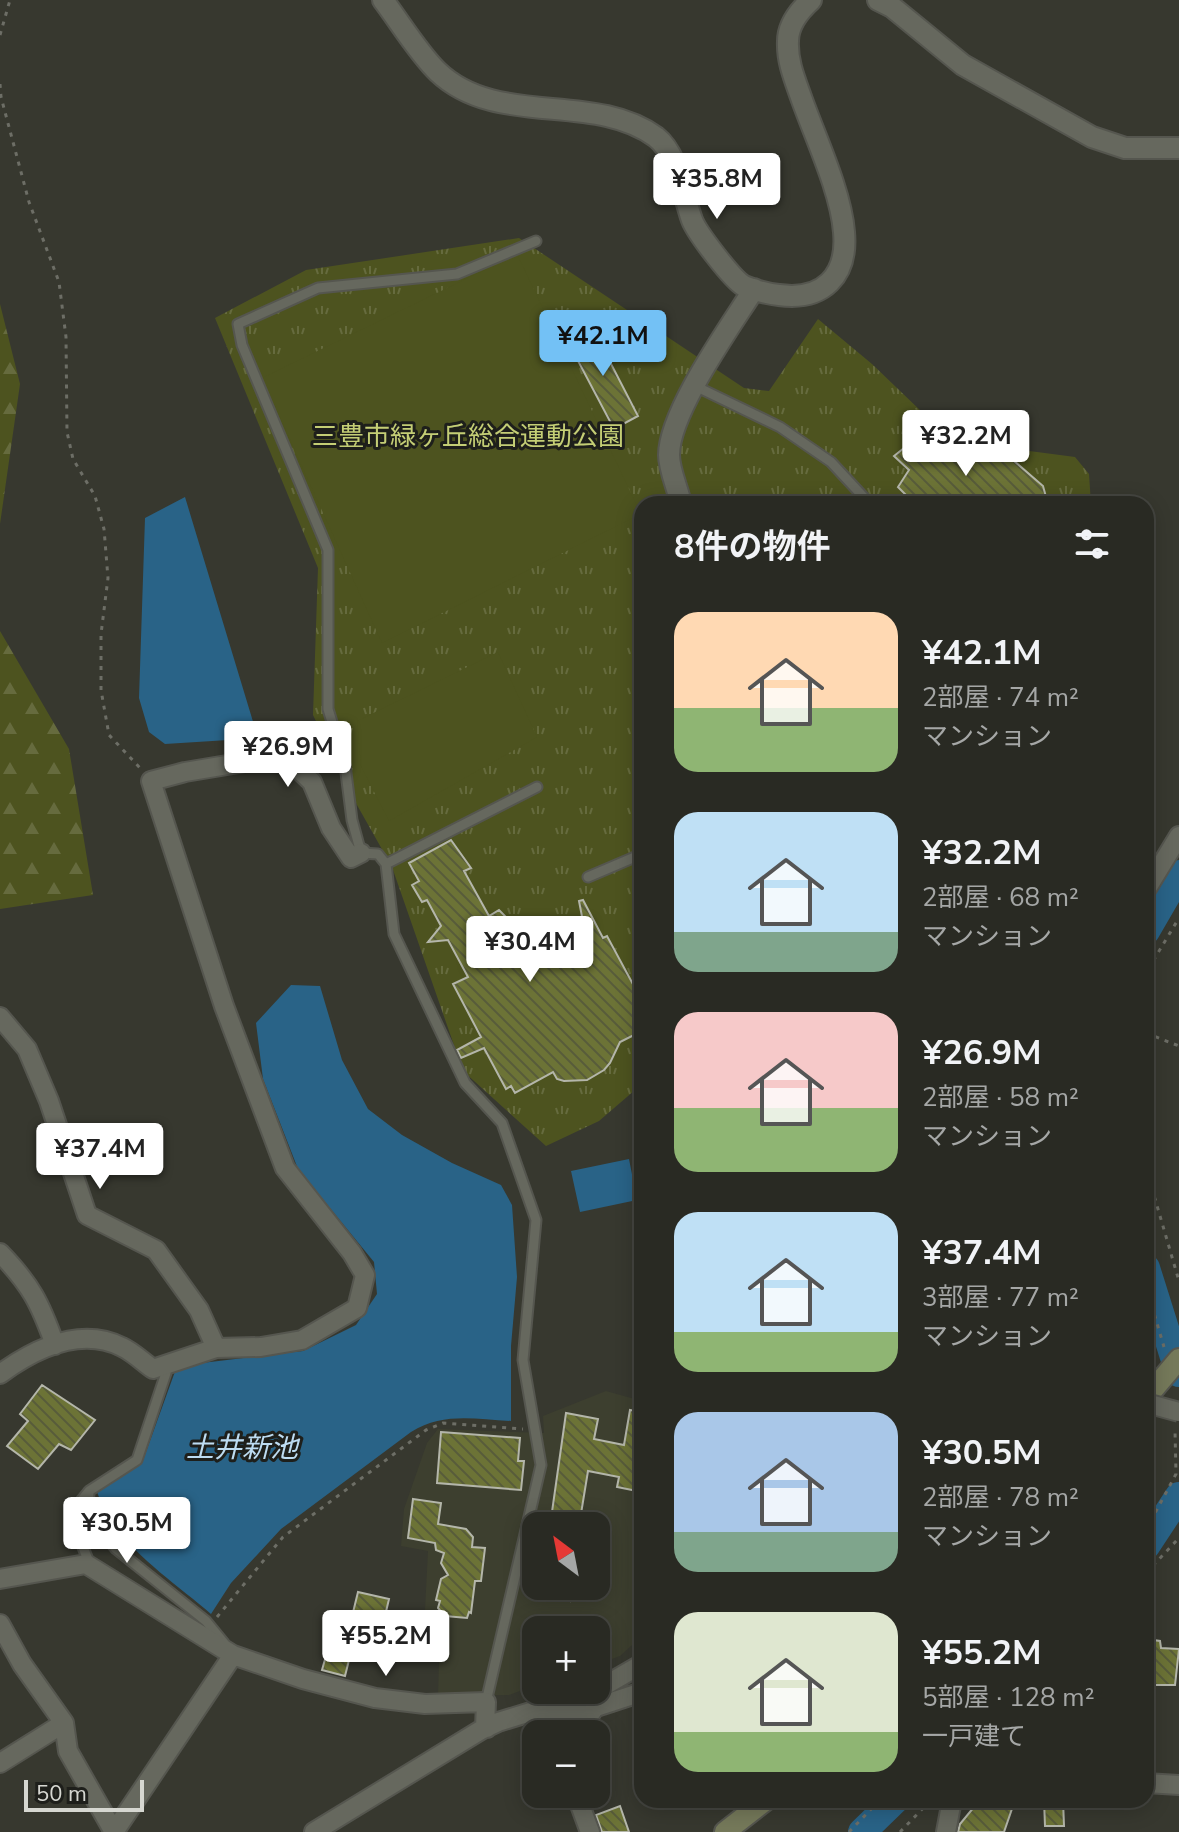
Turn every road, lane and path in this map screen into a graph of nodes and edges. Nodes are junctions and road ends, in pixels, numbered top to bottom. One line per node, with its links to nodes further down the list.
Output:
1 (10, 0): 5 (path)
2 (383, 0): 9 (street)
3 (811, 0): 9 (street)
4 (878, 0): 7 (street)
5 (0, 35)
6 (0, 84): 13 (path)
7 (1179, 148)
8 (536, 241): 16 (lane)
9 (754, 289): 10 (street)
10 (695, 386): 11 (street); 12 (lane)
11 (679, 496)
12 (863, 496)
13 (151, 781): 16 (street); 30 (street)
14 (537, 787): 18 (lane)
15 (1179, 836): 20 (street)
16 (361, 853): 18 (lane)
17 (634, 857): 19 (lane)
18 (386, 864): 37 (lane)
19 (588, 877)
20 (1154, 877)
21 (1179, 918): 22 (path)
22 (1154, 959)
23 (0, 1017): 30 (street)
24 (1154, 1036): 25 (path)
25 (1179, 1046)
26 (1154, 1195): 28 (path)
27 (0, 1253): 29 (street)
28 (1179, 1281)
29 (55, 1345): 31 (street); 33 (street)
30 (216, 1348): 31 (street)
31 (164, 1364): 38 (lane)
32 (1175, 1364): 34 (main road)
33 (0, 1374)
34 (1154, 1390)
35 (1154, 1403): 36 (street, bridge)
36 (1179, 1412)
37 (537, 1430): 44 (path); 48 (lane)
38 (89, 1491): 41 (lane); 44 (lane)
39 (1179, 1538): 40 (path)
40 (1154, 1565)
41 (92, 1568): 42 (street); 45 (street)
42 (0, 1579)
43 (0, 1624): 51 (street)
44 (209, 1626): 45 (lane)
45 (233, 1655): 48 (street); 61 (street)
46 (634, 1669): 52 (street)
47 (634, 1695): 49 (street)
48 (486, 1702): 52 (street)
49 (595, 1707): 50 (street); 52 (street)
50 (586, 1720)
51 (64, 1723): 53 (street); 61 (street)
52 (486, 1728): 62 (street)
53 (0, 1763)
54 (1154, 1783): 55 (street)
55 (1179, 1785)
56 (581, 1808): 63 (street)
57 (756, 1808): 64 (main road)
58 (872, 1808): 65 (path)
59 (923, 1808): 66 (path)
60 (950, 1808): 67 (street)
61 (114, 1832)
62 (314, 1832)
63 (590, 1832)
64 (725, 1832)
65 (849, 1832)
66 (900, 1832)
67 (946, 1832)

